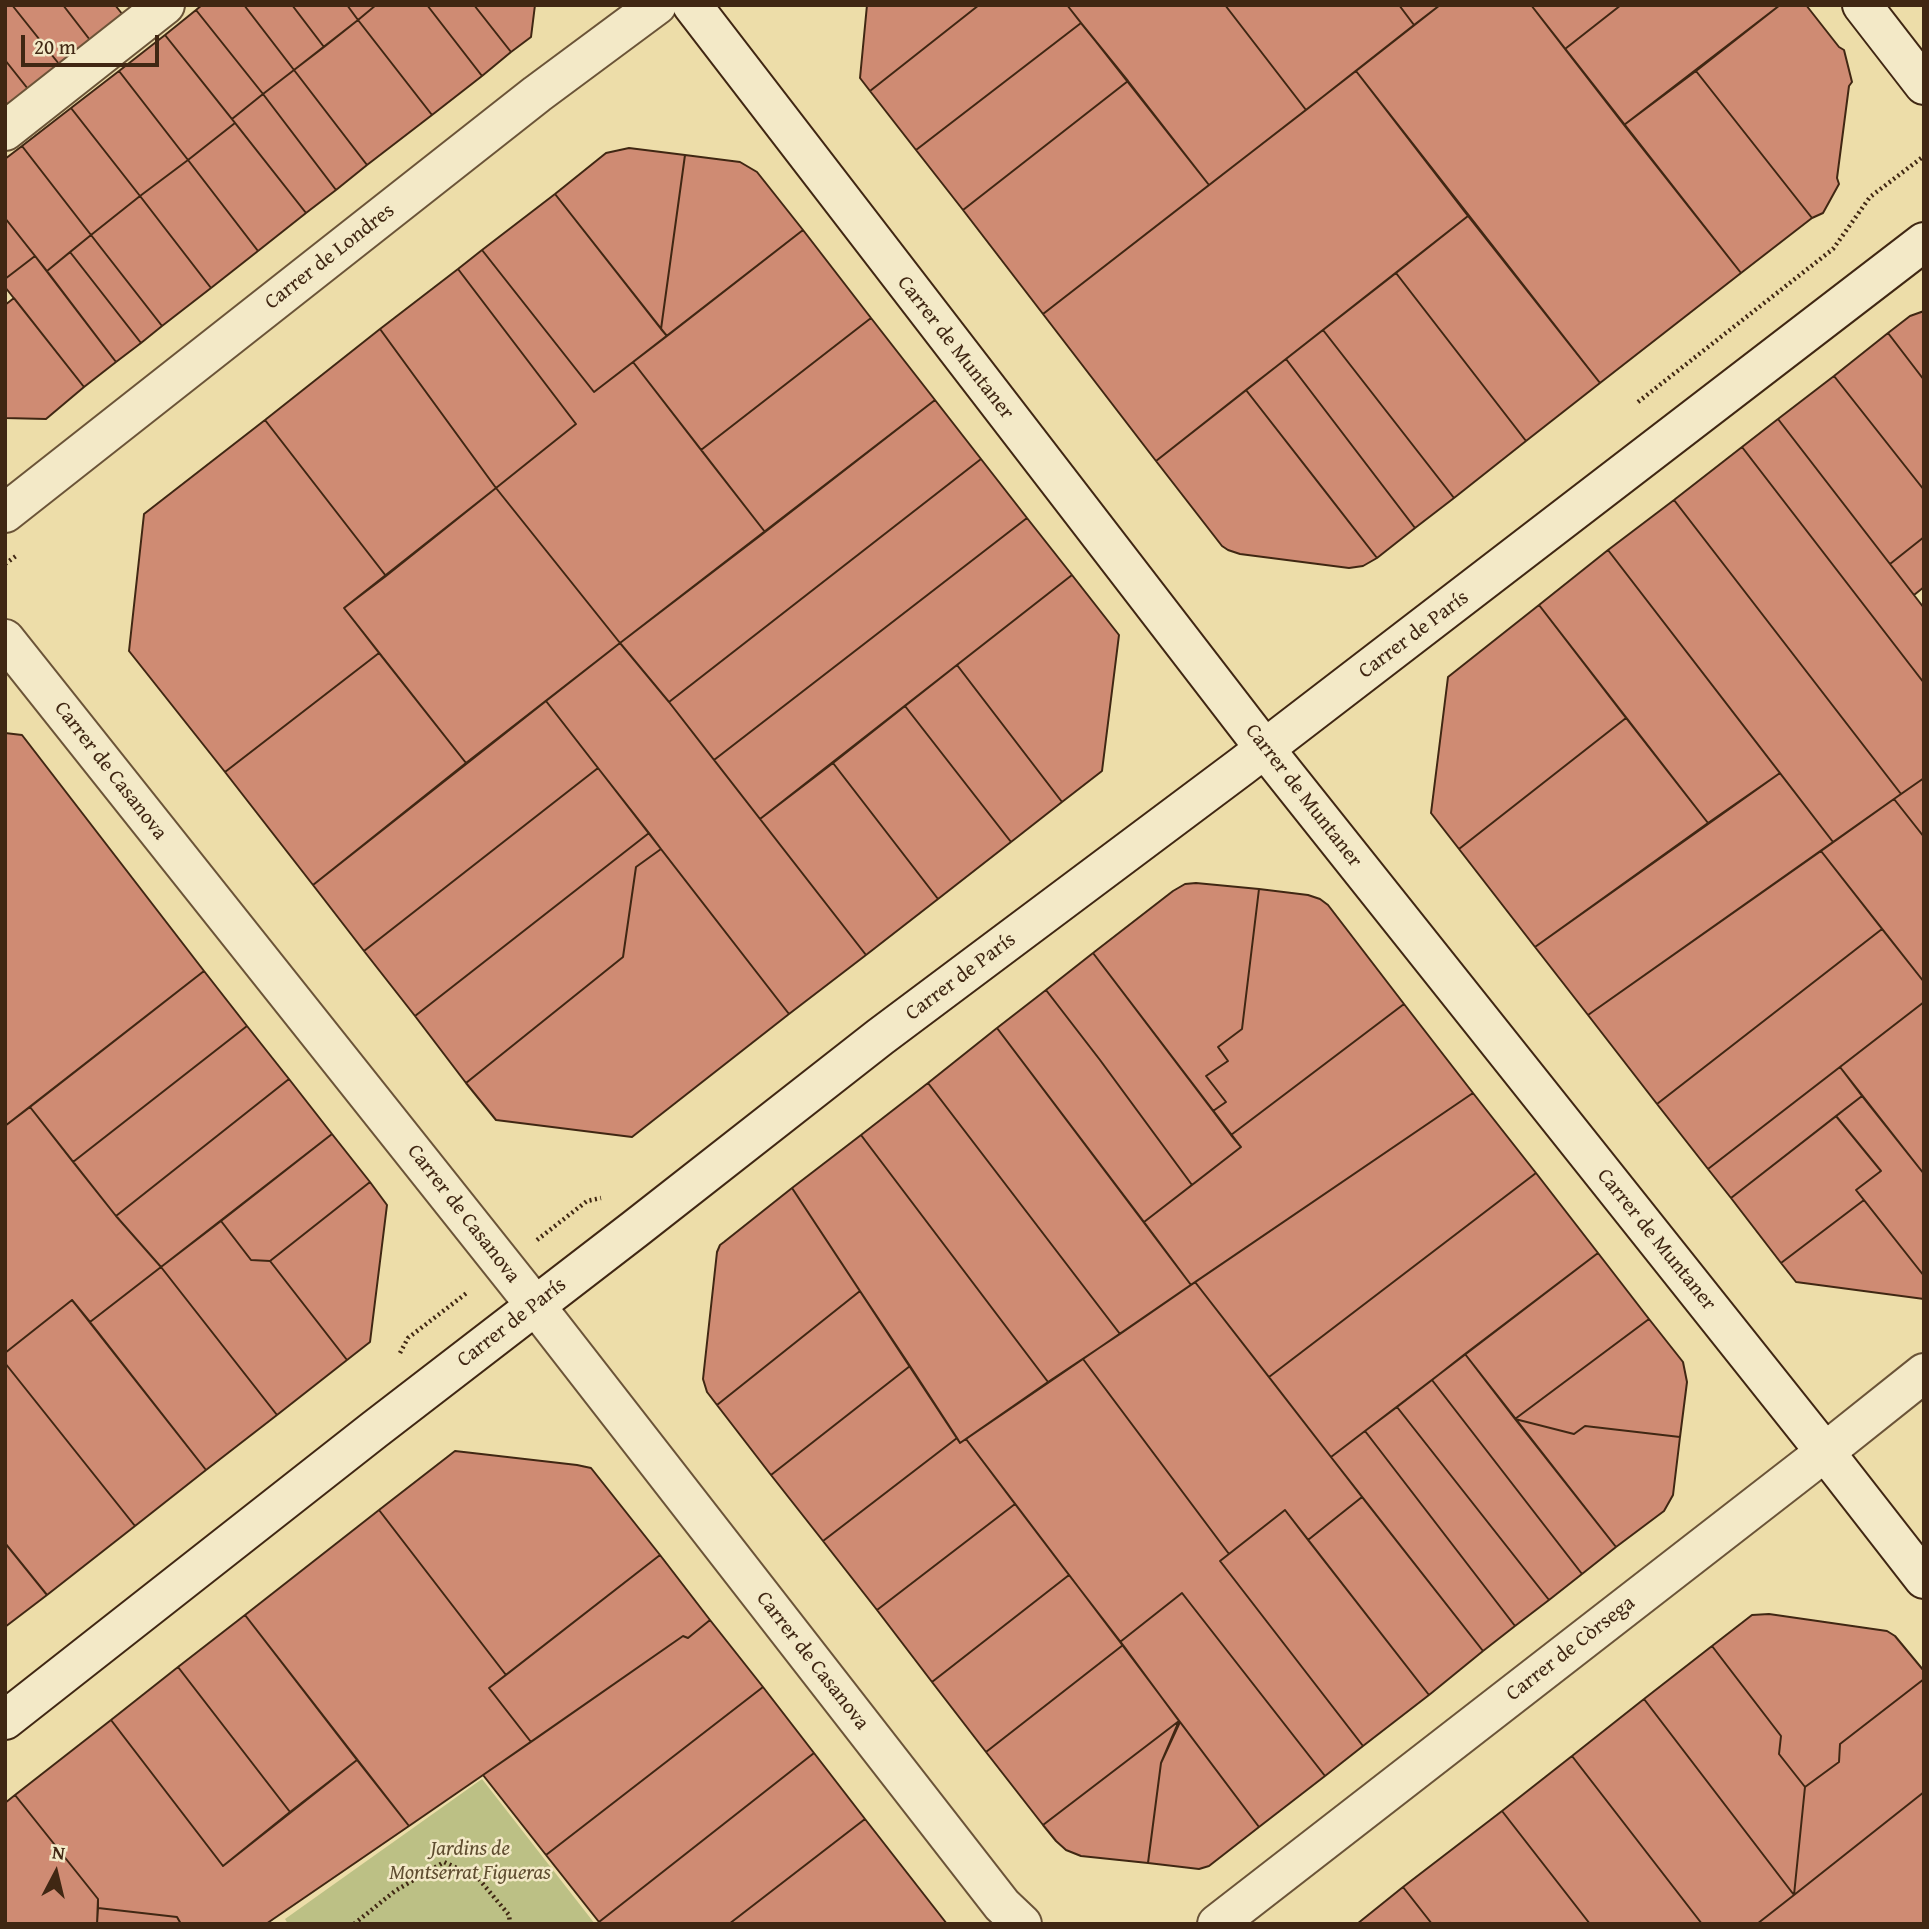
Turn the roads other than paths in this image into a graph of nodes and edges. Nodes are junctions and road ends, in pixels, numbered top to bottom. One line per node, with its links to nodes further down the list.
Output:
1 (165, 5): 6 (main road)
2 (657, 5): 8 (main road, Carrer de Londres)
3 (692, 5): 10 (main road, Carrer de Muntaner)
4 (1862, 5): 5 (main road)
5 (1924, 85)
6 (5, 131)
7 (1924, 242): 10 (main road, Carrer de París)
8 (5, 513)
9 (5, 639): 11 (main road, Carrer de Casanova)
10 (1265, 749): 11 (main road, Carrer de París); 13 (main road, Carrer de Muntaner)
11 (535, 1305): 15 (main road, Carrer de París); 16 (main road, Carrer de Casanova)
12 (1924, 1373): 13 (main road, Carrer de Còrsega)
13 (1825, 1452): 14 (main road, Carrer de Muntaner); 17 (main road, Carrer de Còrsega)
14 (1924, 1579)
15 (5, 1720)
16 (1022, 1924)
17 (1217, 1924)

